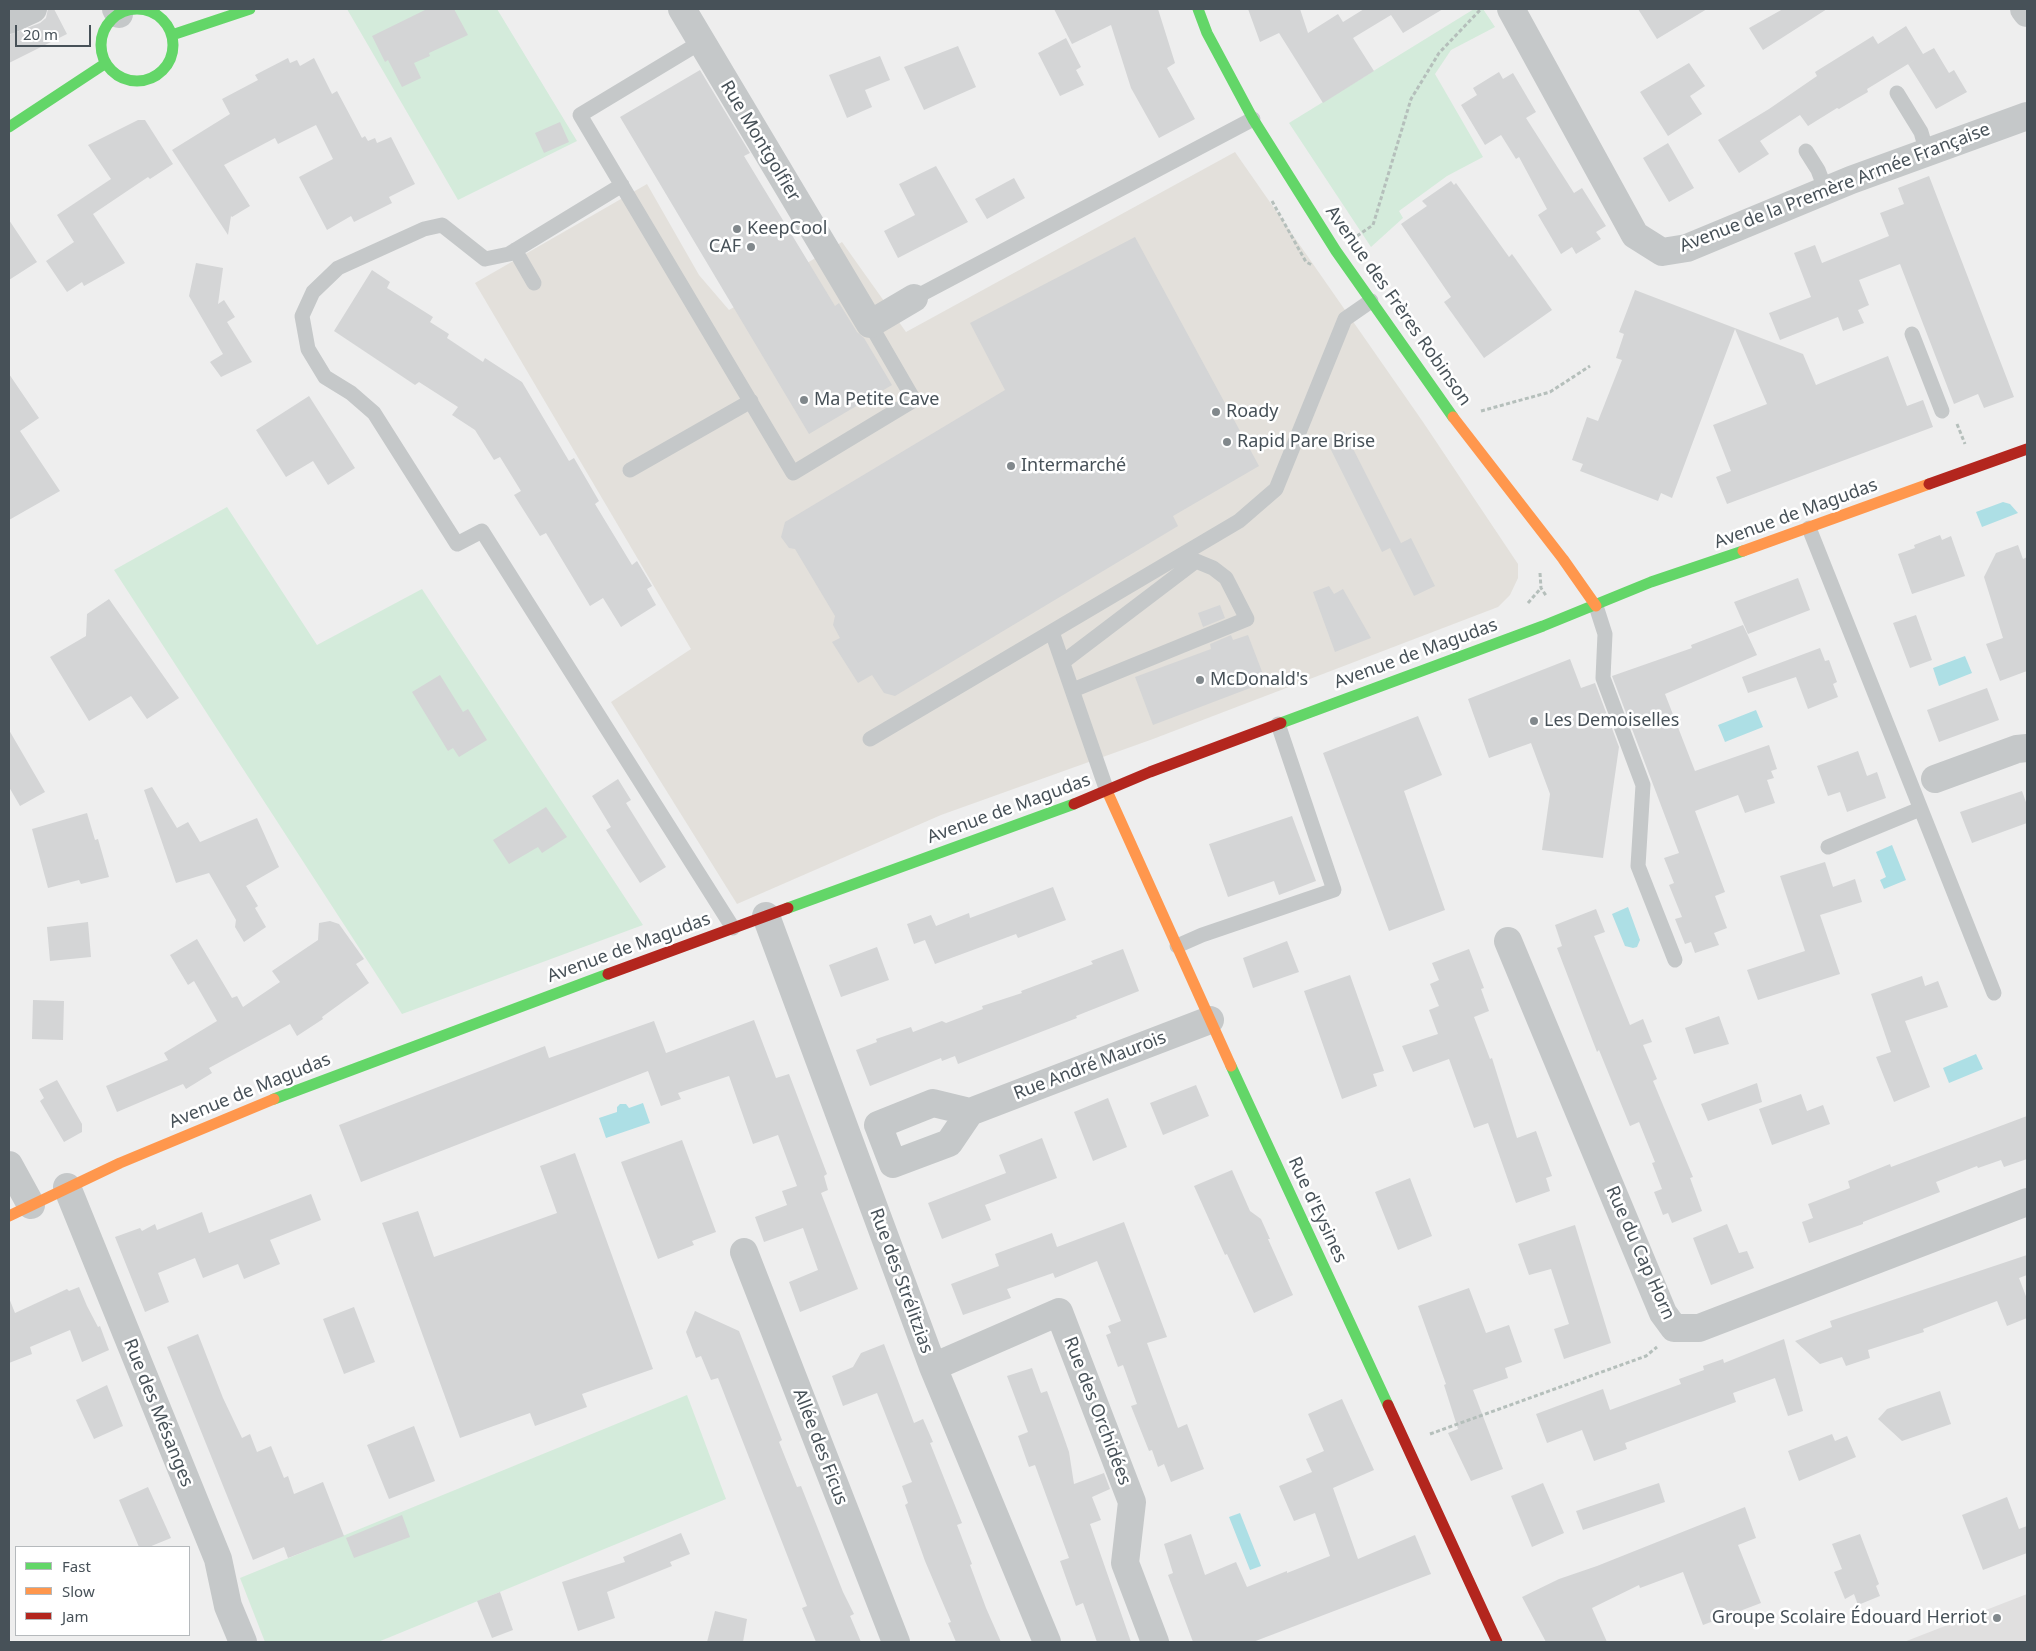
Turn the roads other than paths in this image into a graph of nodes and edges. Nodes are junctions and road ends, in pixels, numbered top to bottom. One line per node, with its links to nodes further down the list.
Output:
1 (33, 9): 9 (street)
2 (250, 9): 10 (main road)
3 (682, 9): 11 (street, Rue Montgolfier)
4 (1198, 9): 15 (main road, Avenue des Frères Robinson)
5 (2024, 9): 8 (street)
6 (117, 11): 10 (main road); 12 (main road)
7 (1519, 12): 20 (street, Avenue de la Premère Armée Française)
8 (2027, 13)
9 (9, 20)
10 (172, 35): 12 (main road)
11 (701, 42): 19 (lane); 25 (street, Rue Montgolfier)
12 (106, 63): 16 (main road)
13 (1897, 93): 18 (lane)
14 (2027, 116): 18 (street, Avenue de la Premère Armée Française)
15 (1253, 119): 23 (lane); 24 (main road, Avenue des Frères Robinson)
16 (9, 127)
17 (1806, 151): 20 (lane)
18 (1927, 153): 20 (street, Avenue de la Premère Armée Française)
19 (622, 185): 21 (lane); 27 (lane)
20 (1826, 191)
21 (515, 250): 22 (lane); 44 (lane)
22 (534, 283)
23 (914, 298): 25 (street)
24 (1371, 301): 32 (main road, Avenue des Frères Robinson); 33 (lane)
25 (870, 324): 27 (lane)
26 (1912, 334): 28 (lane)
27 (751, 401): 30 (lane)
28 (1942, 411)
29 (2027, 449): 31 (main road, Avenue de Magudas)
30 (630, 470)
31 (1809, 528): 32 (main road, Avenue de Magudas); 41 (lane)
32 (1596, 606): 36 (main road, Avenue de Magudas); 47 (lane)
33 (1052, 632): 34 (lane); 37 (lane)
34 (1063, 662): 35 (lane); 35 (lane)
35 (1073, 690): 40 (lane)
36 (1278, 724): 40 (main road, Avenue de Magudas); 46 (lane)
37 (870, 739)
38 (2027, 748): 39 (street)
39 (1935, 779)
40 (1107, 791): 43 (main road, Avenue de Magudas); 46 (main road, Rue d'Eysines)
41 (1920, 809): 42 (lane); 48 (lane)
42 (1828, 847)
43 (766, 916): 44 (main road, Avenue de Magudas); 56 (street, Rue des Strélitzias)
44 (733, 928): 52 (main road, Avenue de Magudas)
45 (1508, 941): 53 (street, Rue du Cap Horn)
46 (1177, 946): 49 (main road, Rue d'Eysines)
47 (1675, 960)
48 (1994, 993)
49 (1210, 1020): 50 (street, Rue André Maurois); 61 (main road, Rue d'Eysines)
50 (970, 1112)
51 (9, 1166): 54 (street)
52 (66, 1187): 54 (main road, Avenue de Magudas); 57 (street, Rue des Mésanges)
53 (2027, 1202)
54 (20, 1210)
55 (744, 1252): 58 (street, Allée des Ficus)
56 (933, 1367): 59 (street, Rue des Strélitzias); 60 (street, Rue des Orchidées)
57 (242, 1642)
58 (896, 1642)
59 (1047, 1642)
60 (1155, 1642)
61 (1497, 1642)

